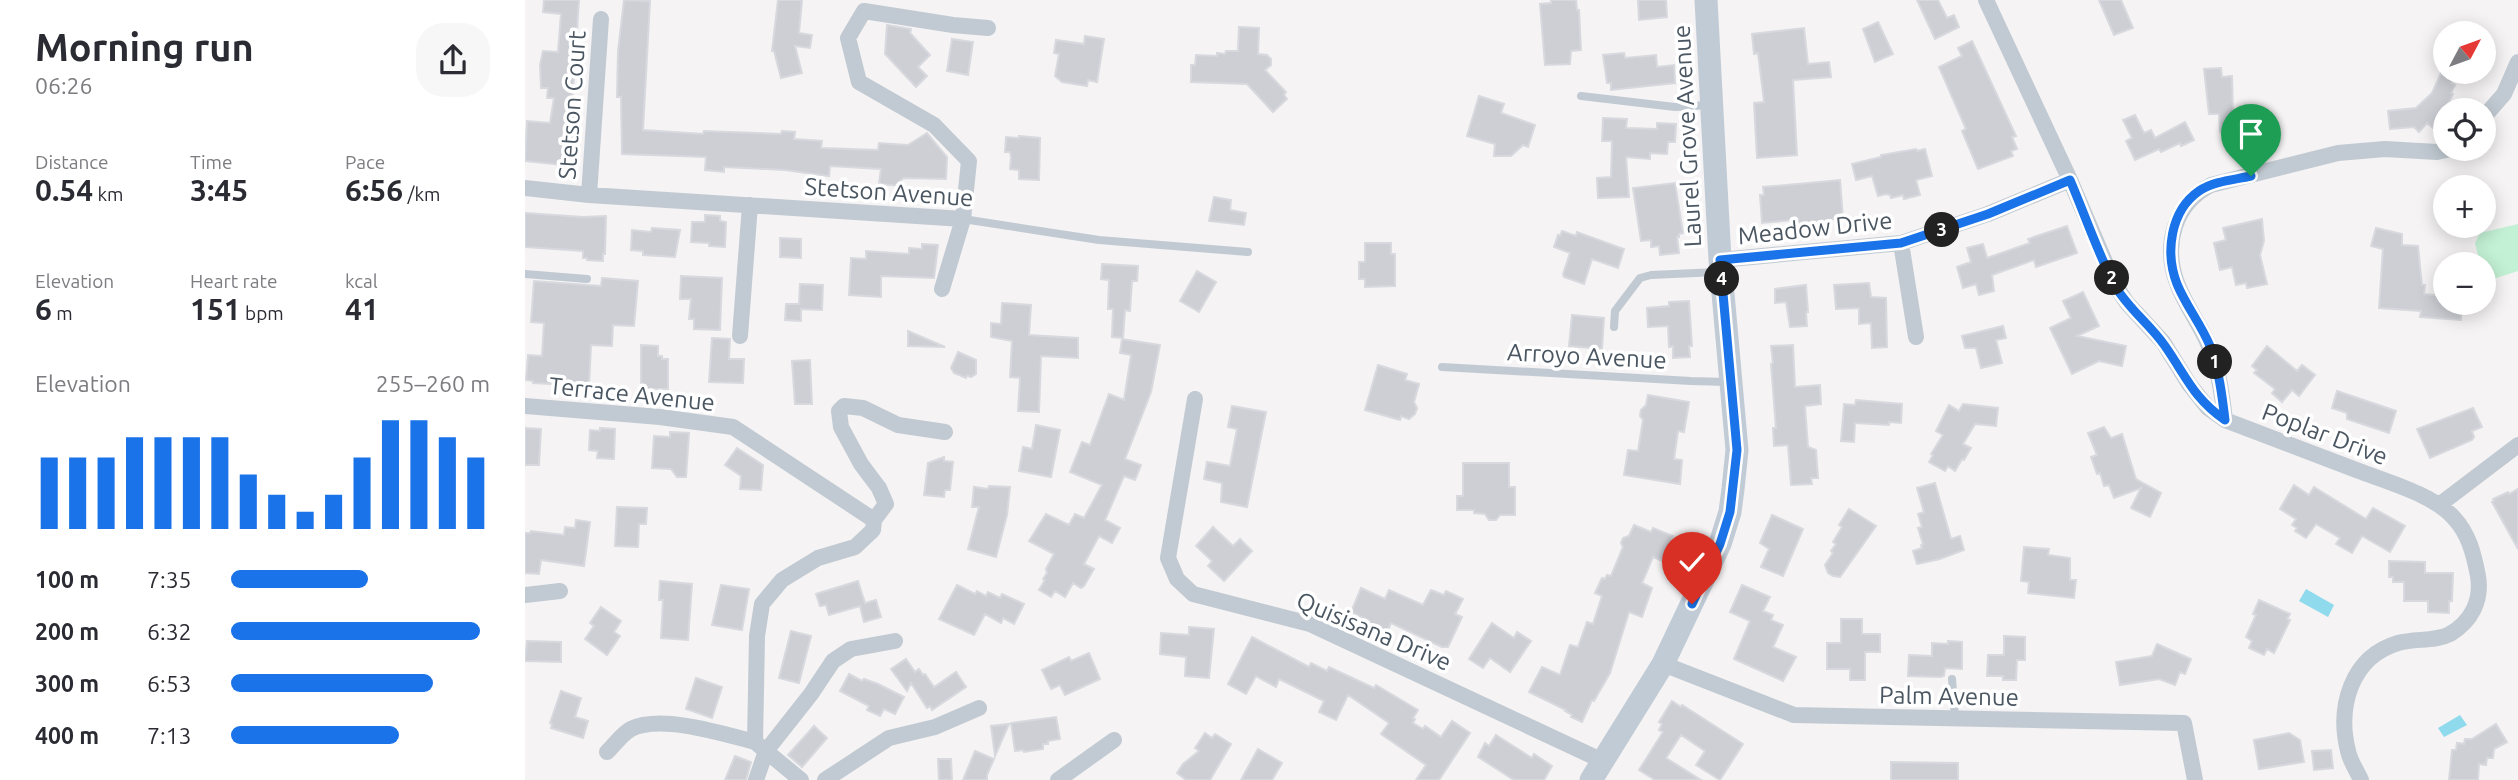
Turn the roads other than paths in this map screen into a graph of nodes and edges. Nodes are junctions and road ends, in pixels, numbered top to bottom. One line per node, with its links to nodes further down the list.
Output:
1 (1706, 0): 8 (street, Laurel Grove Avenue)
2 (1986, 0): 10 (street, Poplar Drive)
3 (601, 19): 12 (street, Stetson Court)
4 (988, 28): 14 (street)
5 (2518, 62): 7 (street)
6 (1581, 96): 8 (lane)
7 (2496, 103)
8 (1711, 105): 17 (street, Laurel Grove Avenue)
9 (2433, 152): 28 (street)
10 (2070, 180): 15 (street, Meadow Drive); 28 (street, Poplar Drive)
11 (525, 188): 12 (street, Stetson Avenue)
12 (589, 195): 13 (street, Stetson Avenue)
13 (750, 205): 14 (street, Stetson Avenue); 22 (street)
14 (964, 219): 16 (lane, Stetson Avenue); 20 (street)
15 (1901, 243): 17 (street, Meadow Drive); 23 (street)
16 (1248, 252)
17 (1721, 266): 21 (lane); 25 (street, Laurel Grove Avenue)
18 (525, 274): 19 (lane)
19 (587, 279)
20 (942, 289)
21 (1614, 327)
22 (740, 336)
23 (1916, 337)
24 (1441, 368): 25 (lane, Arroyo Avenue)
25 (1731, 382): 36 (street, Laurel Grove Avenue)
26 (1195, 399): 43 (street, Quisisana Drive)
27 (525, 406): 32 (street, Terrace Avenue)
28 (2225, 420): 31 (street, Poplar Drive)
29 (945, 432): 32 (street)
30 (2518, 445): 31 (street)
31 (2439, 505): 49 (street, Poplar Drive)
32 (874, 520): 41 (street)
33 (560, 591): 34 (street)
34 (525, 595)
35 (895, 641): 41 (street)
36 (1664, 664): 39 (street, Palm Avenue); 43 (street, Laurel Grove Avenue)
37 (1952, 679): 39 (lane)
38 (979, 708): 46 (street)
39 (1955, 718): 48 (street, Palm Avenue)
40 (1114, 740): 47 (street)
41 (761, 746): 42 (street); 44 (street); 45 (street)
42 (607, 751)
43 (1597, 770)
44 (756, 780)
45 (800, 780)
46 (825, 780)
47 (1058, 780)
48 (2195, 780)
49 (2361, 780)

